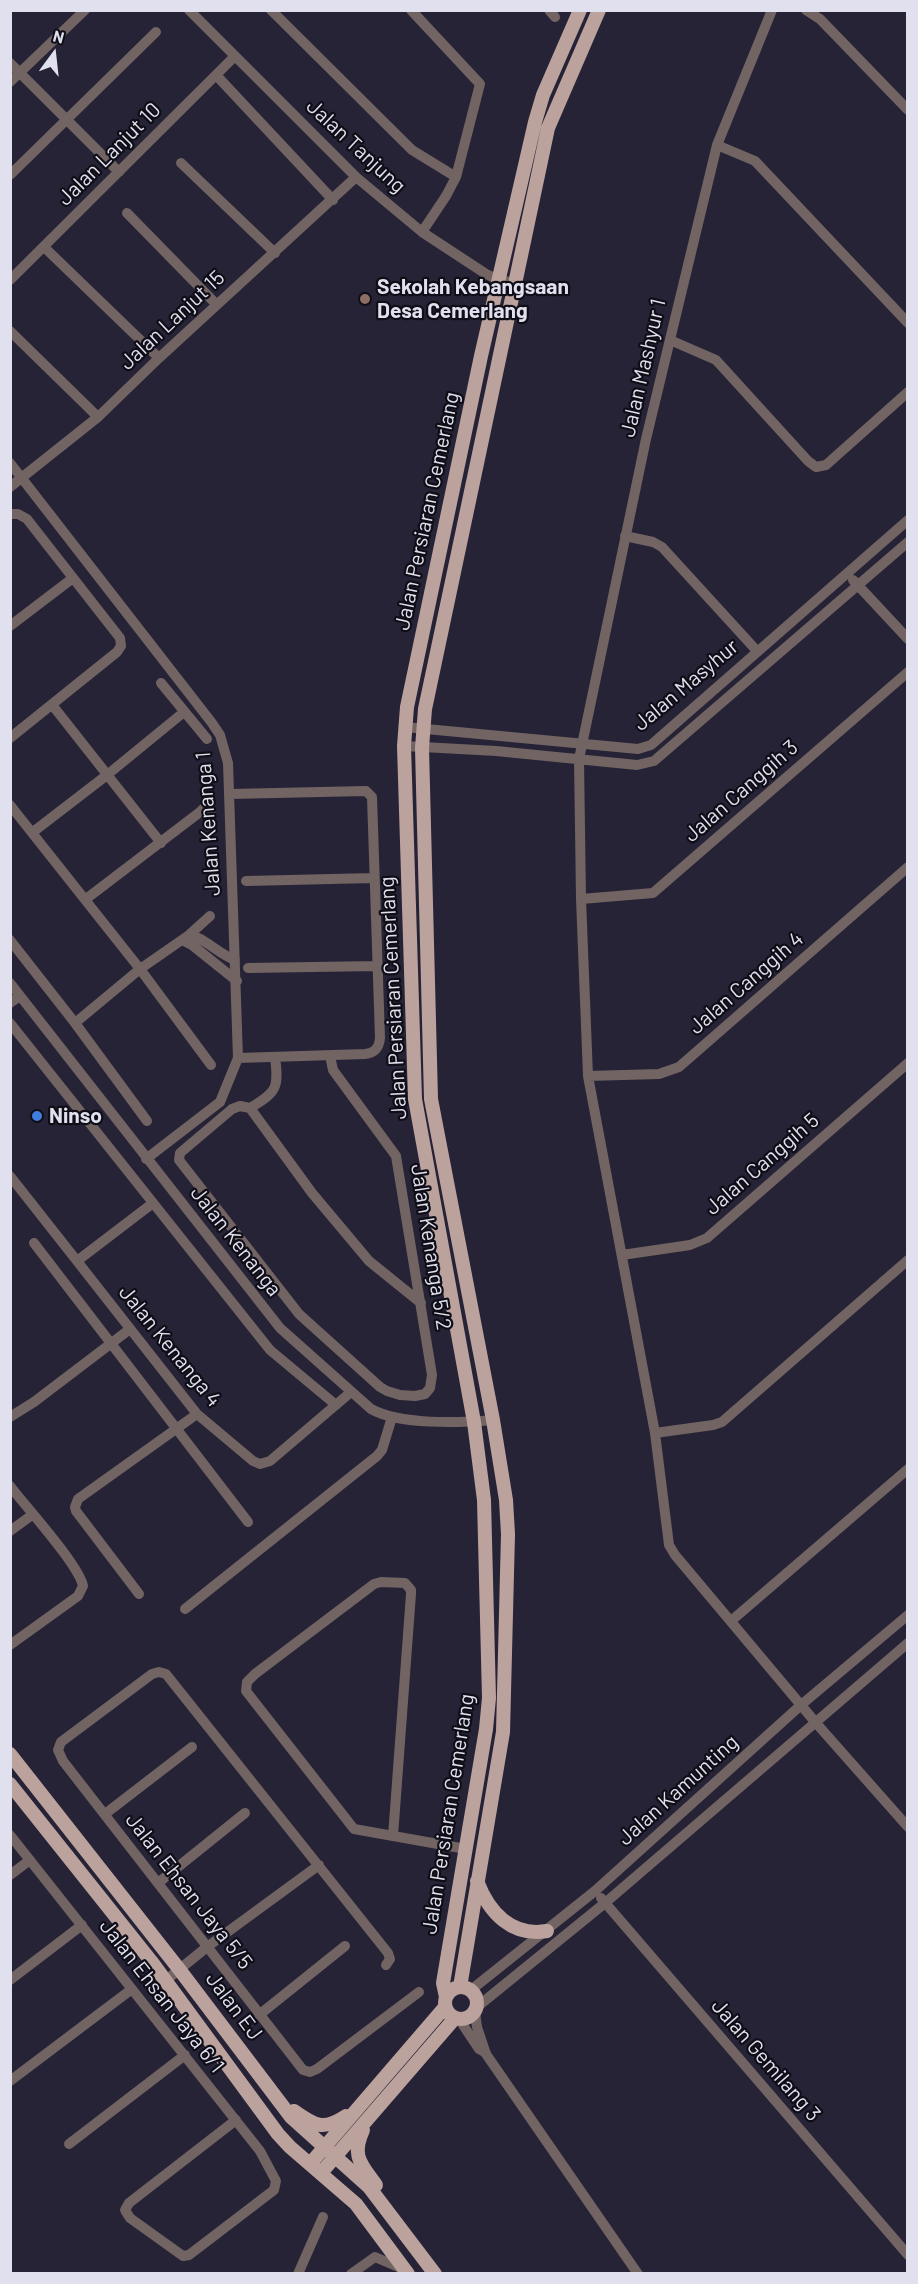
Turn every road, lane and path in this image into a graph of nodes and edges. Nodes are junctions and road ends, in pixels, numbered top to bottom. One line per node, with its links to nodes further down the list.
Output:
1 (85, 10): 12 (street)
2 (189, 10): 10 (street, Jalan Tanjung)
3 (271, 10): 22 (street)
4 (411, 10): 22 (street)
5 (580, 10): 29 (main road, Jalan Persiaran Cemerlang)
6 (599, 10): 30 (main road, Jalan Persiaran Cemerlang)
7 (772, 10): 17 (street, Jalan Mashyur 1)
8 (806, 10): 15 (street)
9 (156, 32): 16 (street)
10 (235, 56): 13 (street, Jalan Lanjut 10); 21 (street, Jalan Tanjung)
11 (10, 63): 12 (street)
12 (20, 73): 14 (street); 16 (street)
13 (216, 75): 19 (street, Jalan Lanjut 10); 23 (street)
14 (10, 82)
15 (908, 110)
16 (67, 120): 19 (street); 20 (street)
17 (717, 145): 32 (street); 34 (street, Jalan Mashyur 1)
18 (181, 163): 27 (street)
19 (119, 172): 26 (street, Jalan Lanjut 10)
20 (10, 175)
21 (356, 177): 23 (street, Jalan Lanjut 15); 25 (street, Jalan Tanjung)
22 (456, 177): 25 (street)
23 (333, 200): 27 (street, Jalan Lanjut 15)
24 (127, 213): 31 (street)
25 (422, 232): 29 (street, Jalan Tanjung)
26 (44, 247): 28 (street, Jalan Lanjut 10); 35 (street)
27 (275, 253): 31 (street, Jalan Lanjut 15)
28 (10, 280)
29 (499, 280): 30 (street, Jalan Tanjung); 55 (main road, Jalan Persiaran Cemerlang)
30 (515, 283): 56 (main road, Jalan Persiaran Cemerlang)
31 (217, 305): 35 (street, Jalan Lanjut 15)
32 (908, 323)
33 (10, 331): 37 (street)
34 (670, 340): 36 (street); 43 (street, Jalan Mashyur 1)
35 (159, 358): 37 (street, Jalan Lanjut 15)
36 (908, 392)
37 (98, 417): 39 (street, Jalan Lanjut 15)
38 (10, 463): 39 (street, Jalan Kenanga 1)
39 (22, 478): 40 (street, Jalan Lanjut 15); 64 (street, Jalan Kenanga 1)
40 (10, 487)
41 (10, 514): 46 (street)
42 (908, 520): 45 (street, Jalan Masyhur)
43 (625, 536): 50 (street); 59 (street, Jalan Mashyur 1)
44 (908, 542): 47 (street, Jalan Masyhur)
45 (847, 573): 47 (street); 50 (street, Jalan Masyhur)
46 (73, 578): 48 (street); 53 (street)
47 (858, 585): 49 (street); 62 (street, Jalan Masyhur)
48 (10, 626)
49 (908, 639)
50 (757, 651): 59 (street, Jalan Masyhur)
51 (908, 672): 73 (street, Jalan Canggih 3)
52 (161, 683): 54 (street)
53 (52, 706): 57 (street); 63 (street)
54 (183, 712): 58 (street); 63 (street)
55 (405, 727): 56 (street, Jalan Masyhur); 60 (main road, Jalan Persiaran Cemerlang)
56 (423, 729): 59 (street, Jalan Masyhur); 61 (main road, Jalan Persiaran Cemerlang)
57 (10, 738)
58 (207, 740)
59 (583, 744): 62 (street, Jalan Mashyur 1)
60 (404, 746): 61 (street, Jalan Masyhur); 112 (main road, Jalan Persiaran Cemerlang)
61 (422, 748): 62 (street, Jalan Masyhur); 111 (main road, Jalan Persiaran Cemerlang)
62 (579, 759): 73 (street, Jalan Mashyur 1)
63 (107, 775): 67 (street); 68 (street)
64 (230, 794): 70 (street); 77 (street, Jalan Kenanga 1)
65 (10, 805): 67 (street)
66 (210, 810): 68 (street)
67 (33, 832): 72 (street)
68 (161, 843): 72 (street)
69 (908, 867): 92 (street, Jalan Canggih 4)
70 (374, 878): 71 (street); 78 (street)
71 (246, 881)
72 (86, 899): 80 (street)
73 (581, 899): 92 (street, Jalan Mashyur 1)
74 (210, 916): 75 (street)
75 (185, 938): 77 (street); 80 (street); 81 (street)
76 (10, 940): 86 (street)
77 (235, 960): 81 (street, Jalan Kenanga 1)
78 (377, 966): 79 (street); 87 (street)
79 (248, 968)
80 (140, 969): 86 (street); 91 (street)
81 (237, 981): 89 (street, Jalan Kenanga 1)
82 (10, 983): 83 (street, Jalan Kenanga)
83 (20, 996): 84 (street); 95 (street, Jalan Kenanga)
84 (10, 1003)
85 (10, 1023): 98 (street)
86 (75, 1023): 94 (street)
87 (330, 1056): 88 (street); 103 (street, Jalan Kenanga 5/2)
88 (275, 1057): 89 (street); 93 (street)
89 (238, 1058): 95 (street, Jalan Kenanga 1)
90 (908, 1063): 100 (street, Jalan Canggih 5)
91 (211, 1065)
92 (588, 1076): 100 (street, Jalan Mashyur 1)
93 (250, 1108): 103 (street); 103 (street, Jalan Kenanga 5/2)
94 (147, 1121)
95 (146, 1159): 97 (street, Jalan Kenanga)
96 (10, 1176): 102 (street, Jalan Kenanga 4)
97 (174, 1194): 98 (street); 106 (street, Jalan Kenanga)
98 (155, 1205): 102 (street); 107 (street)
99 (34, 1243): 105 (street)
100 (622, 1256): 114 (street, Jalan Mashyur 1)
101 (908, 1260): 114 (street)
102 (77, 1261): 104 (street, Jalan Kenanga 4)
103 (421, 1303)
104 (130, 1329): 105 (street); 108 (street, Jalan Kenanga 4)
105 (112, 1344): 109 (street); 113 (street)
106 (351, 1392): 107 (street, Jalan Kenanga 4); 110 (street, Jalan Kenanga)
107 (336, 1405): 108 (street, Jalan Kenanga 4)
108 (197, 1414): 113 (street)
109 (10, 1417)
110 (392, 1417): 112 (street, Jalan Kenanga); 121 (street)
111 (493, 1420): 112 (street, Jalan Kenanga); 140 (main road, Jalan Persiaran Cemerlang)
112 (474, 1422): 136 (main road, Jalan Persiaran Cemerlang)
113 (176, 1429): 118 (street); 120 (street)
114 (655, 1433): 123 (street, Jalan Mashyur 1)
115 (908, 1469): 123 (street)
116 (10, 1486): 117 (street)
117 (32, 1515): 119 (street); 125 (street)
118 (248, 1522)
119 (10, 1531)
120 (139, 1594)
121 (185, 1608)
122 (908, 1615): 126 (street, Jalan Kamunting)
123 (731, 1621): 126 (street, Jalan Mashyur 1)
124 (908, 1643): 127 (street, Jalan Kamunting)
125 (10, 1645)
126 (801, 1705): 127 (street, Jalan Mashyur 1); 142 (street, Jalan Kamunting)
127 (816, 1723): 133 (street, Jalan Mashyur 1); 143 (street, Jalan Kamunting)
128 (192, 1747): 131 (street)
129 (10, 1754): 149 (main road, Jalan EJ)
130 (10, 1784): 151 (main road, Jalan EJ)
131 (105, 1814): 138 (street, Jalan Ehsan Jaya 5/5); 141 (street, Jalan Ehsan Jaya 5/5)
132 (244, 1814): 141 (street)
133 (908, 1827)
134 (10, 1835): 137 (street, Jalan Ehsan Jaya 6/1)
135 (393, 1836): 135 (street); 136 (street)
136 (466, 1848): 155 (main road, Jalan Persiaran Cemerlang)
137 (30, 1860): 139 (street); 144 (street, Jalan Ehsan Jaya 6/1)
138 (320, 1865): 147 (street); 148 (street)
139 (10, 1875)
140 (477, 1881): 145 (main road); 152 (main road, Jalan Persiaran Cemerlang)
141 (158, 1883): 147 (street, Jalan Ehsan Jaya 5/5)
142 (595, 1891): 143 (street, Jalan Gemilang 3); 145 (street, Jalan Kamunting)
143 (606, 1903): 156 (street, Jalan Kamunting); 171 (street, Jalan Gemilang 3)
144 (82, 1925): 150 (street); 153 (street, Jalan Ehsan Jaya 6/1)
145 (548, 1931): 152 (street, Jalan Kamunting)
146 (345, 1946): 157 (street)
147 (207, 1947): 149 (street); 157 (street, Jalan Ehsan Jaya 5/5)
148 (386, 1965)
149 (179, 1969): 151 (street); 162 (main road, Jalan EJ)
150 (10, 1980)
151 (165, 1981): 168 (main road, Jalan EJ)
152 (465, 1988): 155 (main road); 156 (main road)
153 (132, 1989): 160 (street, Jalan Ehsan Jaya 6/1); 161 (street)
154 (419, 1992): 157 (street, Jalan Ehsan Jaya 5/5)
155 (445, 2002): 158 (main road); 163 (main road)
156 (476, 2009): 158 (main road); 159 (street)
157 (259, 2014)
158 (457, 2018): 159 (street); 164 (main road)
159 (486, 2054): 176 (street)
160 (185, 2055): 165 (street, Jalan Ehsan Jaya 6/1); 166 (street)
161 (10, 2081)
162 (278, 2099): 163 (main road); 167 (main road, Jalan EJ)
163 (358, 2108): 167 (main road)
164 (369, 2117): 167 (main road); 169 (main road)
165 (236, 2120): 165 (street, Jalan Ehsan Jaya 6/1)
166 (69, 2144)
167 (329, 2152): 168 (main road); 169 (main road, Jalan EJ)
168 (315, 2169): 172 (main road, Jalan EJ)
169 (384, 2205): 175 (main road, Jalan EJ)
170 (323, 2217): 173 (street)
171 (908, 2255)
172 (407, 2272): 174 (street)
173 (298, 2274)
174 (351, 2274)
175 (435, 2274)
176 (638, 2274)

